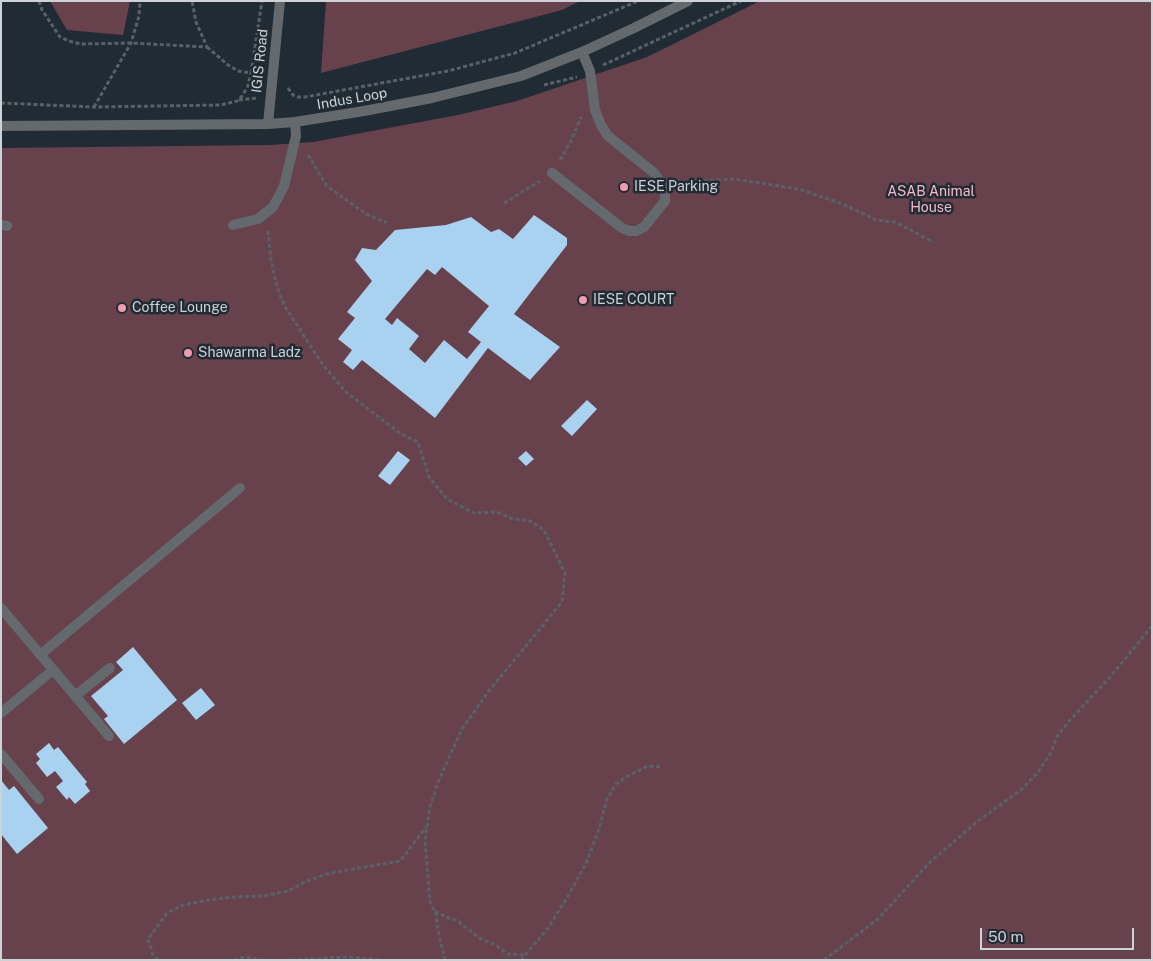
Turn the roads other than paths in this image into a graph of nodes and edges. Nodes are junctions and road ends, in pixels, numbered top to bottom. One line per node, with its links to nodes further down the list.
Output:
1 (280, 1): 5 (street, IGIS Road)
2 (688, 1): 3 (street, Indus Loop)
3 (582, 52): 4 (street, Indus Loop); 7 (street)
4 (295, 122): 5 (street, Indus Loop); 8 (street)
5 (268, 124): 6 (street, Indus Loop)
6 (1, 126)
7 (552, 173)
8 (233, 225)
9 (240, 488): 11 (street)
10 (1, 608): 11 (street)
11 (40, 656): 13 (street)
12 (110, 668): 14 (street)
13 (53, 670): 14 (street); 15 (street)
14 (75, 696): 16 (street)
15 (1, 712)
16 (109, 736)
17 (1, 754): 18 (street)
18 (39, 799)

